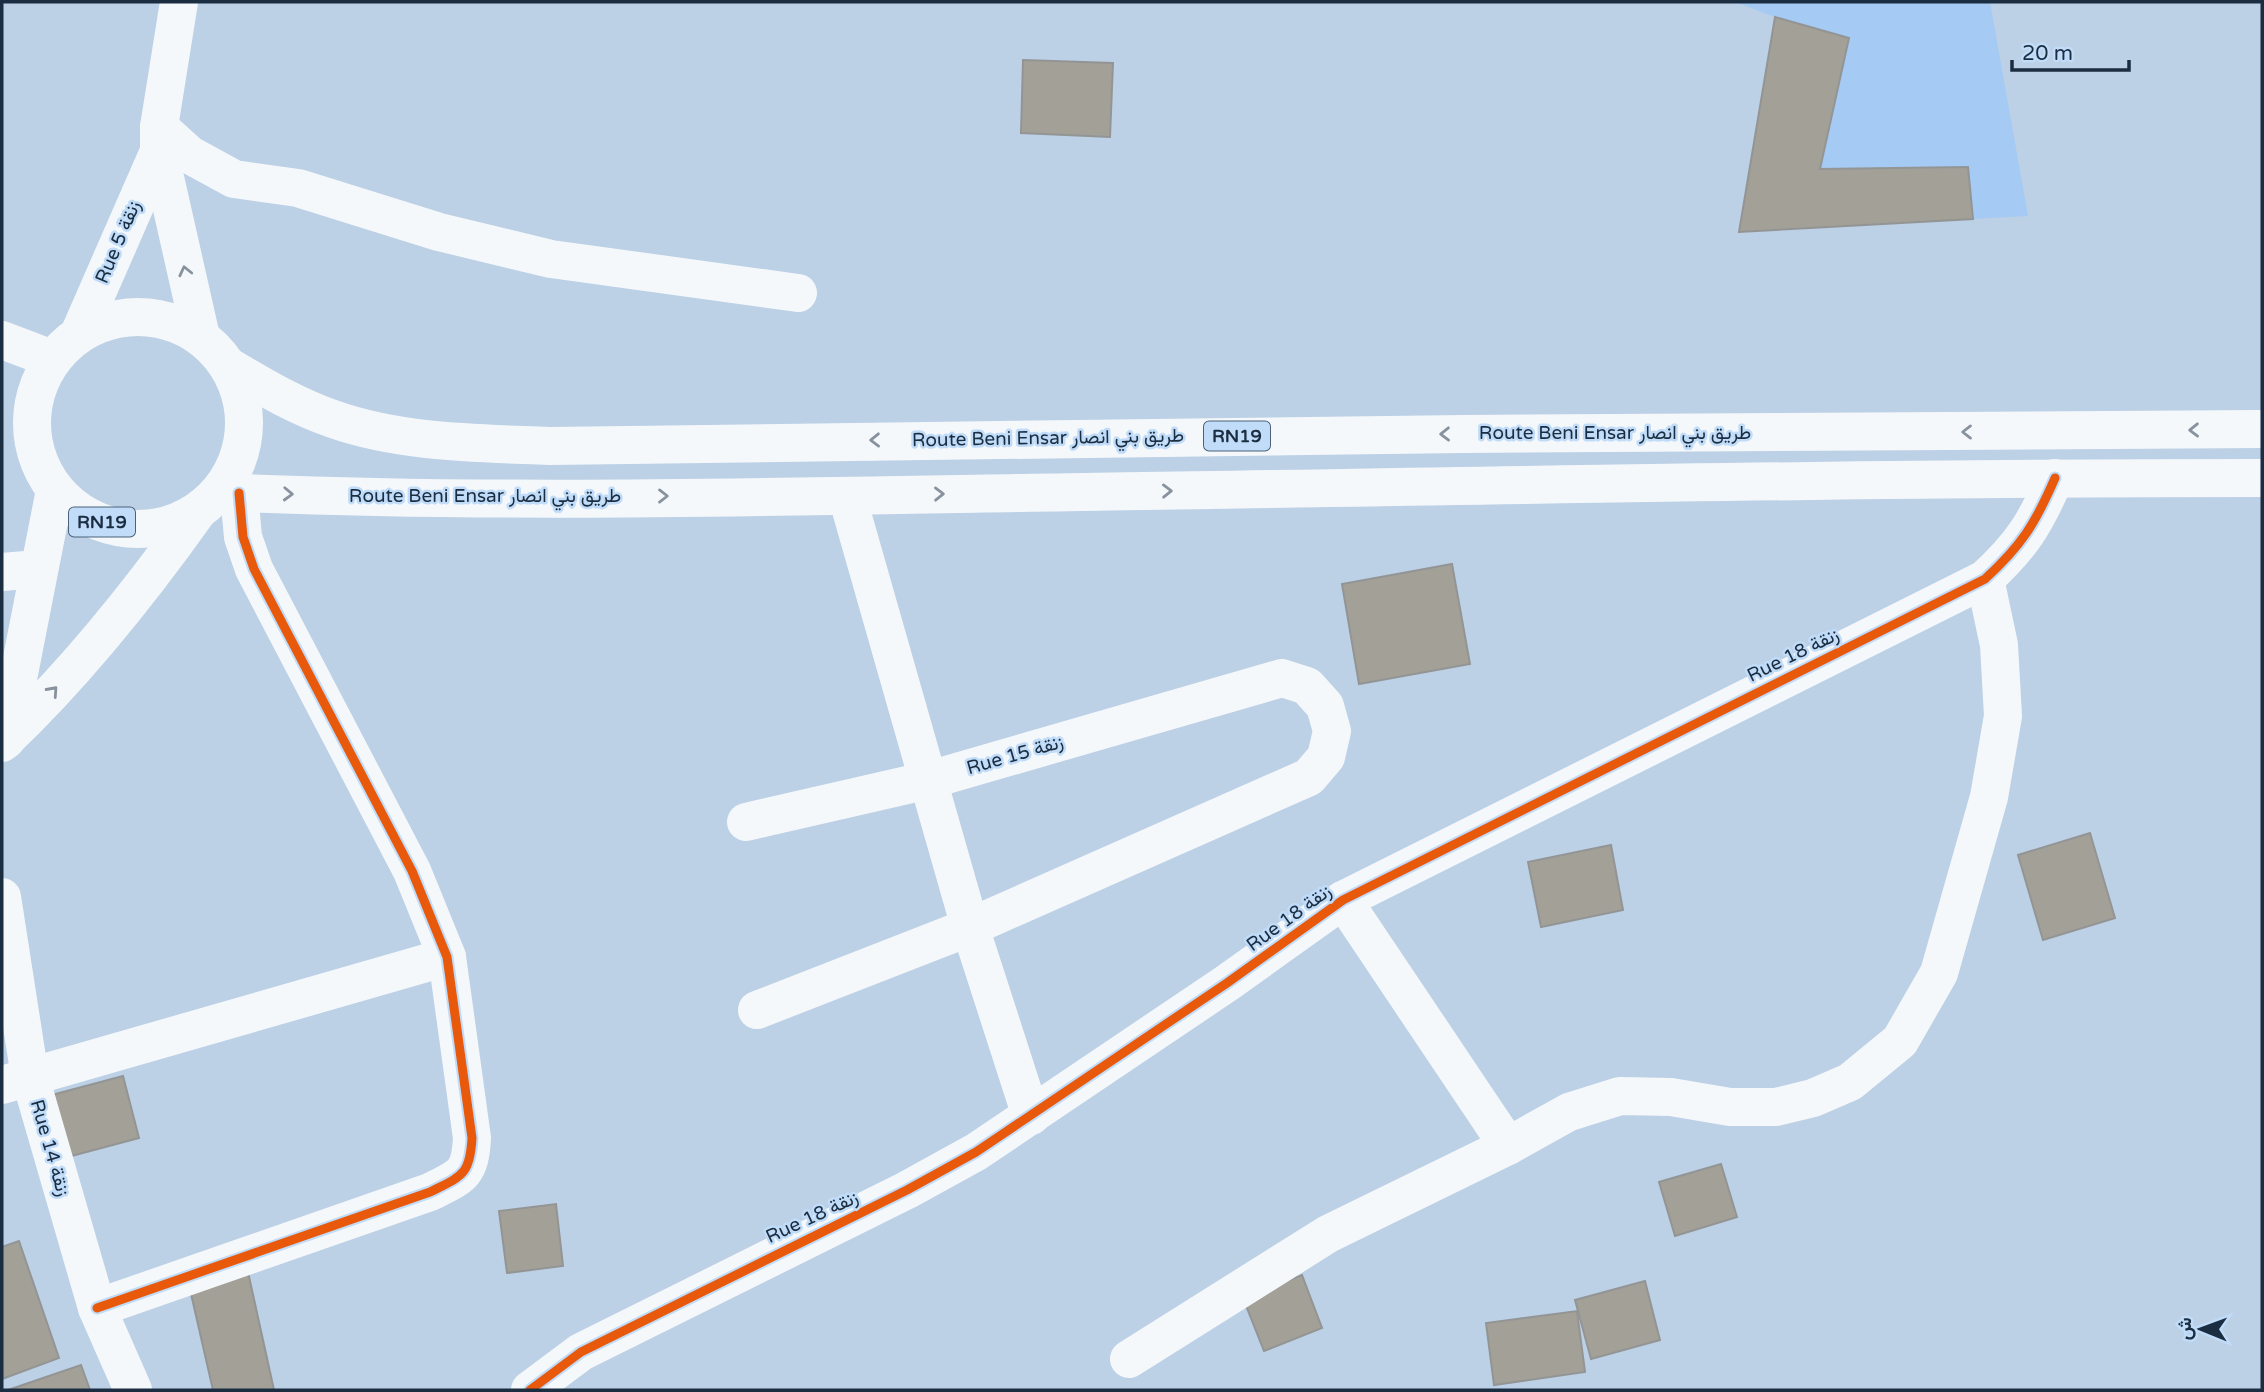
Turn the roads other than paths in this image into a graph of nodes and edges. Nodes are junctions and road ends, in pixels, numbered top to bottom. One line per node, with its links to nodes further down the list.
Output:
1 (179, 2): 2 (main road, Rue 5 زنقة)
2 (159, 139): 3 (main road); 4 (main road, Rue 5 زنقة, one-way to 2); 6 (main road, Rue 5 زنقة)
3 (798, 293)
4 (201, 337): 6 (main road, RN19); 7 (main road, RN19)
5 (2, 340): 6 (main road)
6 (66, 347): 8 (main road, RN19)
7 (228, 366): 9 (main road, Route Beni Ensar طريق بني انصار / RN19, one-way to 7); 14 (main road, RN19)
8 (17, 417): 12 (main road, RN19)
9 (2262, 429)
10 (2055, 478): 11 (main road, Route Beni Ensar طريق بني انصار / RN19); 13 (main road, Route Beni Ensar طريق بني انصار / RN19, one-way to 10); 16 (main road, Rue 18 زنقة)
11 (2262, 478)
12 (55, 490): 14 (main road, RN19); 15 (main road)
13 (847, 496): 14 (main road, Route Beni Ensar طريق بني انصار / RN19, one-way to 13); 18 (main road)
14 (219, 498): 17 (main road, one-way to 14); 23 (main road)
15 (20, 570): 17 (main road)
16 (1985, 579): 21 (main road, Rue 18 زنقة); 27 (main road)
17 (4, 742)
18 (929, 780): 19 (main road, Rue 15 زنقة); 22 (main road); 22 (main road, Rue 15 زنقة)
19 (746, 822)
20 (2, 897): 25 (main road, Rue 14 زنقة)
21 (1343, 900): 26 (main road, Rue 18 زنقة); 27 (main road)
22 (970, 927): 24 (main road); 26 (main road)
23 (447, 957): 25 (main road); 28 (main road)
24 (757, 1010)
25 (16, 1081): 28 (main road, Rue 14 زنقة)
26 (1031, 1116): 31 (main road, Rue 18 زنقة)
27 (1508, 1146): 29 (main road)
28 (97, 1308): 30 (main road, Rue 14 زنقة)
29 (1129, 1359)
30 (133, 1390)
31 (530, 1390)

